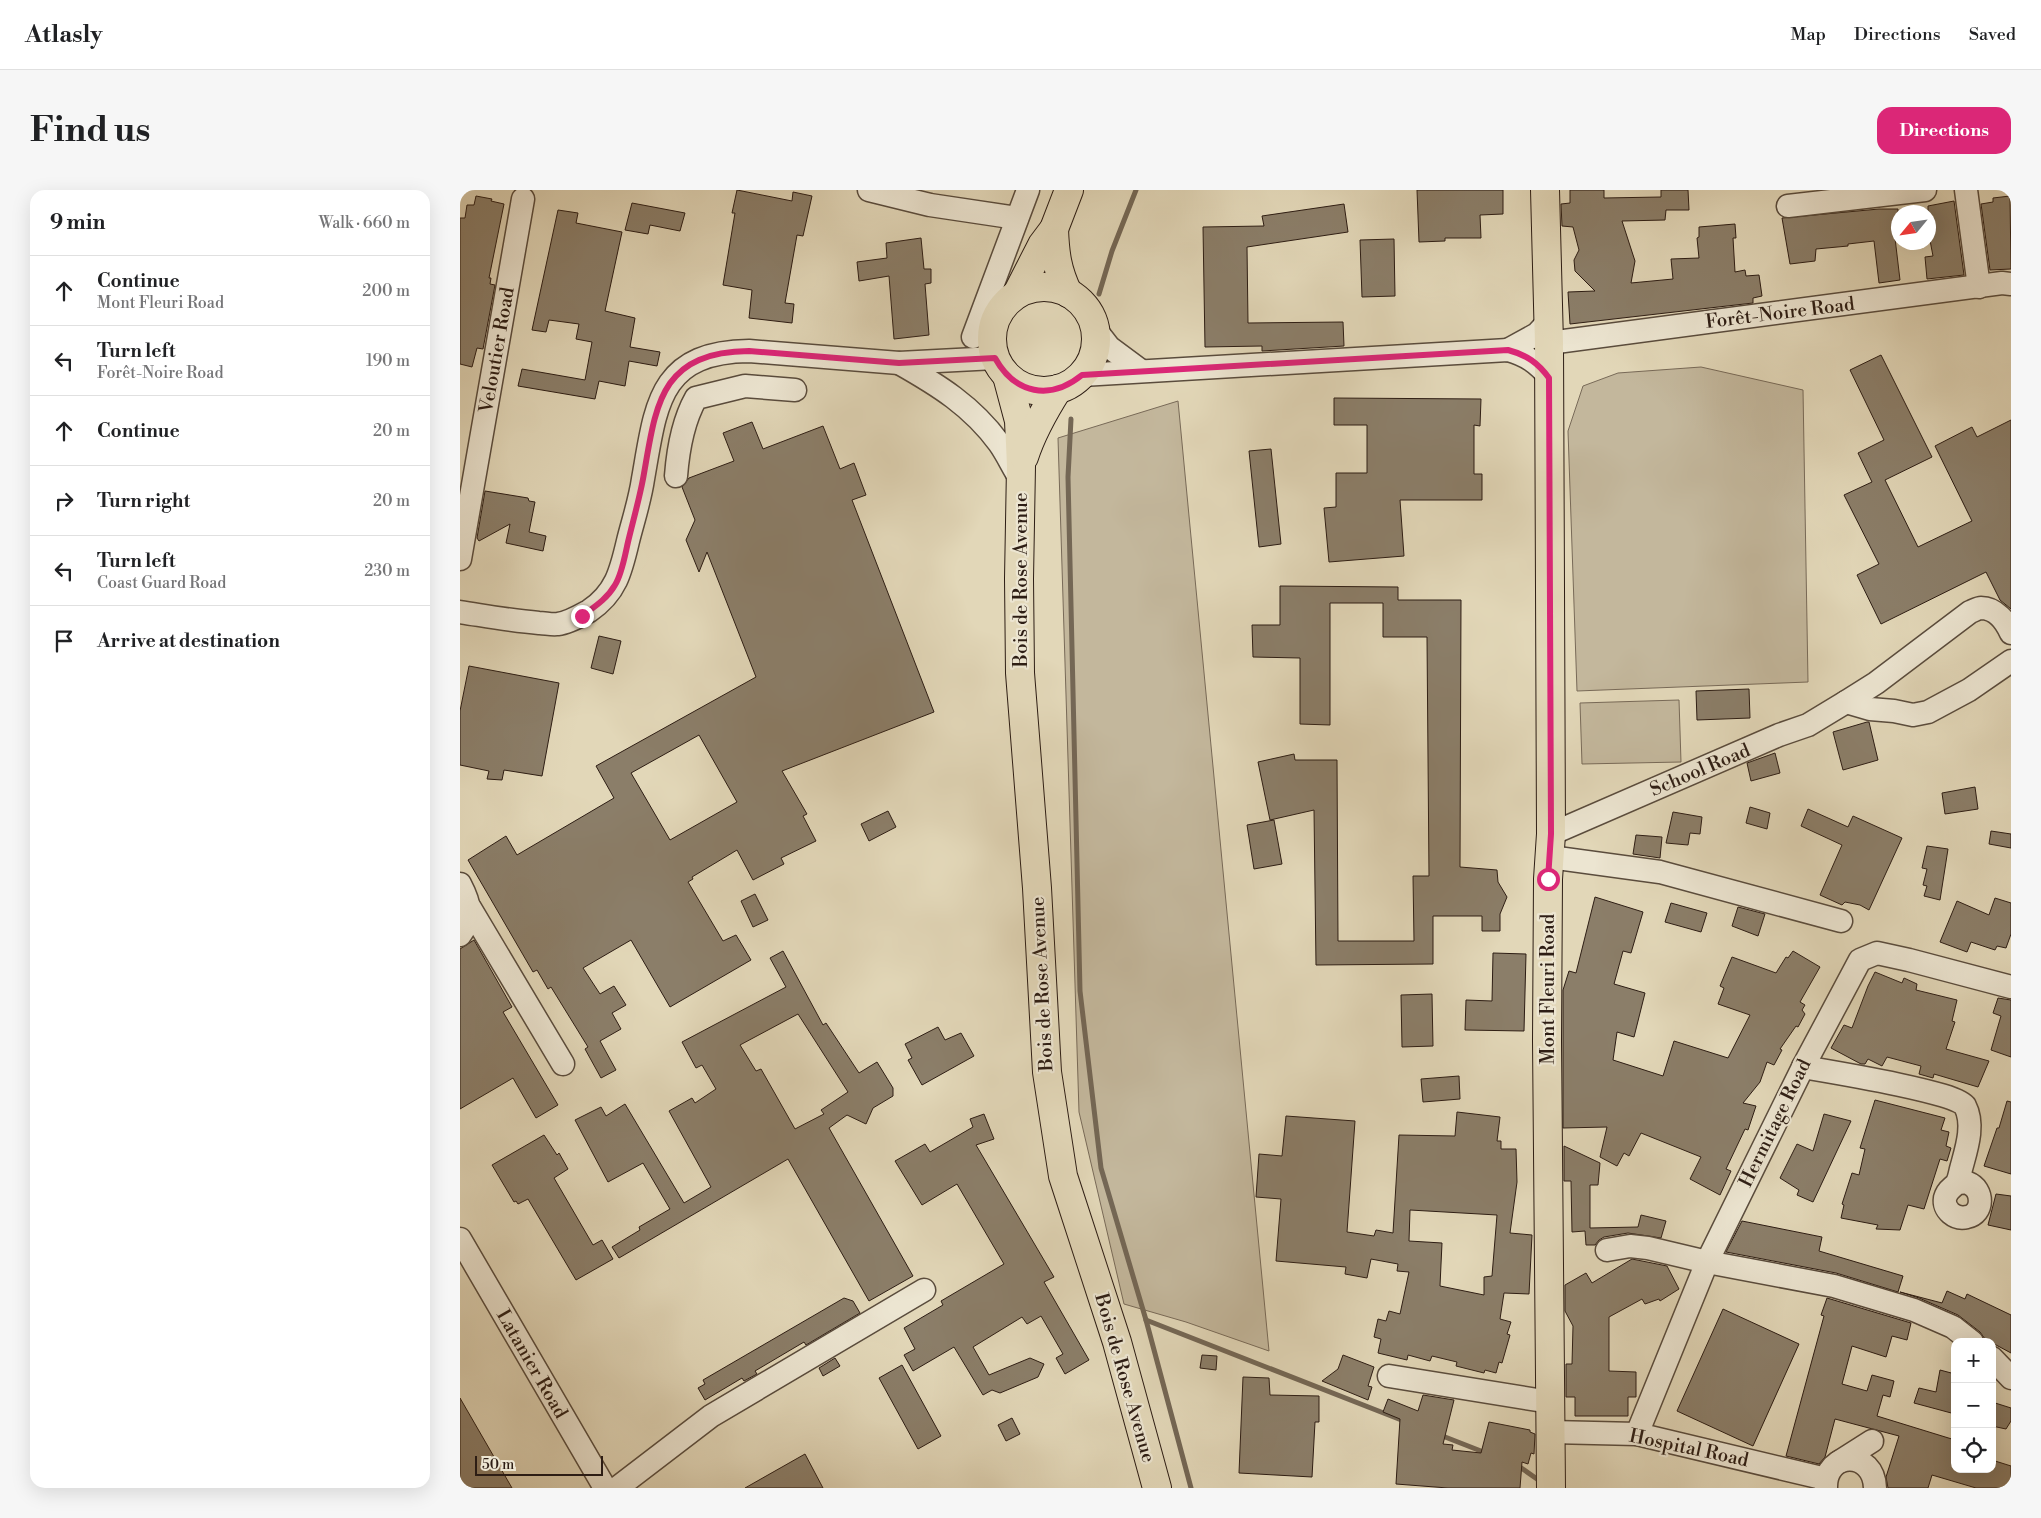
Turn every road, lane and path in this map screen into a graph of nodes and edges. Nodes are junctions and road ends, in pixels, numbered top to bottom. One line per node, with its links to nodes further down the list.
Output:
1 (868, 190): 9 (street)
2 (1028, 190): 9 (street)
3 (1069, 190): 10 (main road)
4 (1545, 190): 17 (main road, Mont Fleuri Road)
5 (1926, 190): 8 (street)
6 (1966, 190): 12 (street)
7 (523, 199): 30 (street, Veloutier Road)
8 (1788, 206)
9 (1017, 218): 18 (street)
10 (1054, 229): 13 (main road); 14 (main road)
11 (2011, 284): 12 (street, Forêt-Noire Road)
12 (1979, 287): 17 (street, Forêt-Noire Road)
13 (1068, 293): 14 (main road); 16 (main road)
14 (1017, 294): 15 (main road)
15 (998, 315): 18 (street); 22 (main road)
16 (1095, 329): 23 (street); 24 (main road)
17 (1549, 333): 19 (street); 25 (main road, Mont Fleuri Road)
18 (973, 337): 21 (street)
19 (1508, 350): 23 (street); 25 (street)
20 (899, 363): 21 (street); 28 (street); 31 (street)
21 (921, 363): 22 (street)
22 (1001, 367): 26 (main road); 28 (main road, Bois de Rose Avenue)
23 (1140, 370): 24 (street)
24 (1082, 375): 26 (main road)
25 (1549, 378): 35 (main road, Mont Fleuri Road)
26 (1058, 389): 28 (main road, Bois de Rose Avenue)
27 (795, 390): 29 (street)
28 (1021, 473): 59 (main road, Bois de Rose Avenue)
29 (676, 476)
30 (460, 559)
31 (460, 612)
32 (2011, 633): 34 (street, School Road)
33 (2011, 661): 34 (street)
34 (1846, 702): 35 (street, School Road)
35 (1551, 845): 38 (street); 52 (main road, Mont Fleuri Road)
36 (460, 884): 37 (street)
37 (470, 908): 39 (street); 41 (street)
38 (1841, 921)
39 (460, 934)
40 (2011, 987): 42 (street, Hermitage Road)
41 (563, 1064)
42 (1803, 1067): 43 (street); 46 (street, Hermitage Road)
43 (1957, 1183)
44 (460, 1239): 57 (street, Latanier Road)
45 (1607, 1250): 46 (street)
46 (1707, 1262): 48 (street); 54 (street, Hermitage Road)
47 (924, 1290): 58 (street)
48 (1967, 1338)
49 (1996, 1362): 51 (street)
50 (1389, 1376): 52 (street)
51 (2011, 1378)
52 (1550, 1402): 53 (main road, Mont Fleuri Road)
53 (1551, 1432): 54 (street, Hospital Road); 60 (main road, Mont Fleuri Road)
54 (1637, 1434): 56 (street, Hospital Road)
55 (1872, 1441): 56 (street)
56 (1830, 1476): 61 (street, Hospital Road)
57 (605, 1488)
58 (617, 1488)
59 (1157, 1488)
60 (1551, 1488)
61 (1875, 1488)

